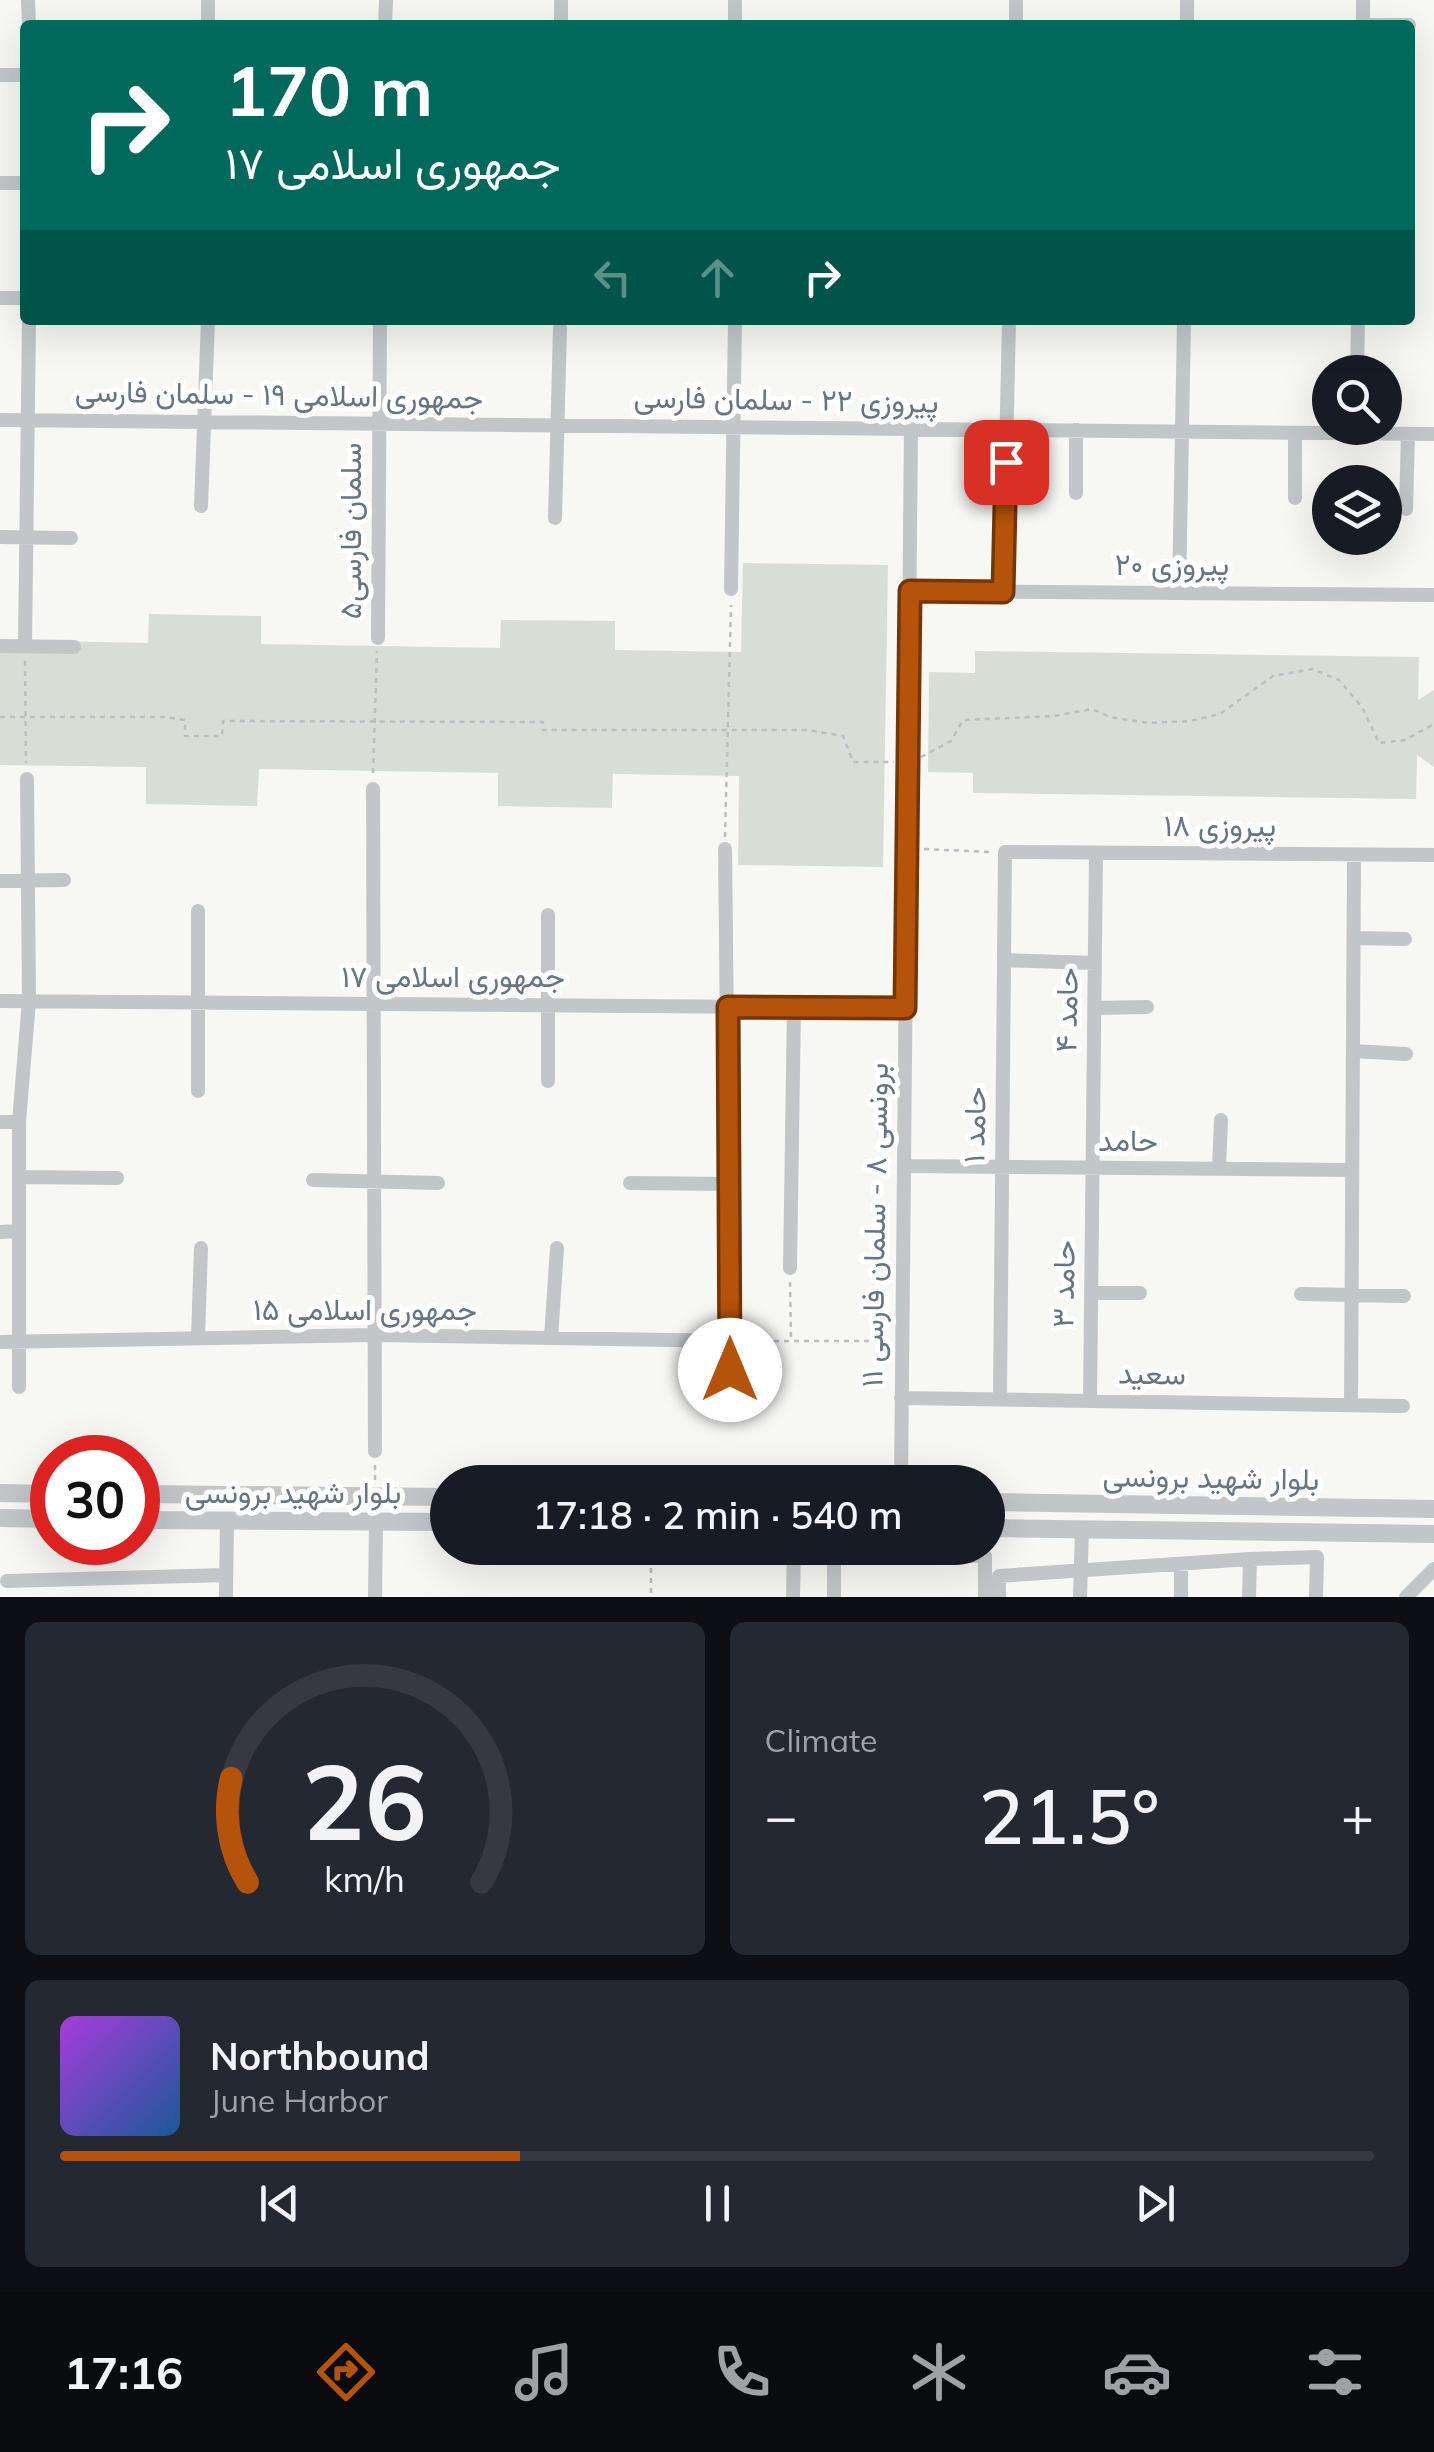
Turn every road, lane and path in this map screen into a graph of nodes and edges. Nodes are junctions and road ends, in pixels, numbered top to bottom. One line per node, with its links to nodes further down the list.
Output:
1 (29, 325): 11 (street)
2 (208, 325): 12 (street)
3 (380, 325): 13 (street, سلمان فارسی۵)
4 (735, 325): 15 (street)
5 (1008, 325): 17 (street)
6 (1184, 325): 20 (street)
7 (1358, 325): 9 (street)
8 (560, 328): 14 (street)
9 (1357, 355)
10 (0, 420): 11 (street, جمهوری اسلامی ۱۹ - سلمان فارسی)
11 (31, 420): 12 (street, جمهوری اسلامی ۱۹ - سلمان فارسی); 31 (street)
12 (204, 422): 13 (street, جمهوری اسلامی ۱۹ - سلمان فارسی); 27 (street)
13 (378, 424): 14 (street, جمهوری اسلامی ۱۹ - سلمان فارسی); 38 (street, سلمان فارسی۵)
14 (557, 426): 15 (street, پیروزی ۲۲ - سلمان فارسی); 29 (street)
15 (732, 427): 16 (street, پیروزی ۲۲ - سلمان فارسی); 33 (street)
16 (911, 429): 17 (street, پیروزی ۲۲ - سلمان فارسی); 34 (street, برونسی ۸ - سلمان فارسی ۱۱)
17 (1006, 430): 18 (street, پیروزی ۲۲ - سلمان فارسی); 35 (street)
18 (1076, 430): 20 (street, پیروزی ۲۲ - سلمان فارسی); 25 (street)
19 (1312, 431): 21 (street, پیروزی ۲۲ - سلمان فارسی)
20 (1183, 432): 21 (street, پیروزی ۲۲ - سلمان فارسی); 36 (street)
21 (1296, 432): 26 (street)
22 (1402, 434): 23 (street, پیروزی ۲۲ - سلمان فارسی)
23 (1408, 434): 24 (street, پیروزی ۲۲ - سلمان فارسی); 28 (street)
24 (1434, 434)
25 (1076, 493)
26 (1294, 498)
27 (202, 506)
28 (1406, 509)
29 (556, 518)
30 (0, 537): 31 (street)
31 (28, 537): 32 (street); 39 (street)
32 (71, 538)
33 (731, 589): 46 (path)
34 (910, 591): 35 (street, پیروزی ۲۰); 47 (street, برونسی ۸ - سلمان فارسی ۱۱)
35 (1003, 592): 36 (street, پیروزی ۲۰)
36 (1180, 592): 37 (street, پیروزی ۲۰)
37 (1434, 595)
38 (378, 638): 44 (path)
39 (25, 645): 40 (street); 41 (street); 43 (path)
40 (0, 646)
41 (74, 647)
42 (0, 717): 43 (path)
43 (25, 718): 44 (path); 48 (path)
44 (374, 720): 46 (path); 49 (path)
45 (1434, 724): 47 (path)
46 (731, 730): 47 (path); 50 (path)
47 (908, 762): 51 (street, برونسی ۸ - سلمان فارسی ۱۱)
48 (27, 779): 57 (street)
49 (372, 789): 68 (street)
50 (725, 848): 71 (street)
51 (907, 848): 52 (path); 73 (street, برونسی ۸ - سلمان فارسی ۱۱)
52 (1006, 852): 53 (street, پیروزی ۱۸); 63 (street, حامد ۱)
53 (1096, 853): 54 (street, پیروزی ۱۸); 64 (street, حامد ۴)
54 (1354, 855): 55 (street, پیروزی ۱۸); 61 (street)
55 (1434, 855)
56 (0, 880): 57 (street)
57 (25, 880): 58 (street); 66 (street)
58 (64, 880)
59 (198, 912): 67 (street)
60 (548, 915): 69 (street)
61 (1354, 938): 62 (street); 75 (street)
62 (1406, 939)
63 (1004, 960): 64 (street); 83 (street, حامد ۱)
64 (1094, 962): 74 (street, حامد ۴)
65 (0, 1001): 66 (street, جمهوری اسلامی ۱۷)
66 (29, 1001): 67 (street, جمهوری اسلامی ۱۷); 81 (street)
67 (198, 1002): 68 (street, جمهوری اسلامی ۱۷); 78 (street)
68 (376, 1004): 69 (street, جمهوری اسلامی ۱۷); 90 (street)
69 (549, 1005): 71 (street, جمهوری اسلامی ۱۷); 77 (street)
70 (1147, 1006): 74 (street)
71 (728, 1007): 72 (street, جمهوری اسلامی ۱۷); 93 (street)
72 (794, 1007): 73 (street, جمهوری اسلامی ۱۷); 98 (street)
73 (905, 1008): 82 (street, برونسی ۸ - سلمان فارسی ۱۱)
74 (1094, 1008): 84 (street, حامد ۴)
75 (1353, 1052): 76 (street); 86 (street)
76 (1406, 1054)
77 (548, 1082)
78 (198, 1092)
79 (1221, 1120): 85 (street)
80 (0, 1122): 81 (street)
81 (19, 1122): 87 (street)
82 (904, 1166): 83 (street, حامد); 110 (street, برونسی ۸ - سلمان فارسی ۱۱)
83 (1002, 1167): 84 (street, حامد); 114 (street, حامد ۱)
84 (1093, 1168): 85 (street, حامد); 99 (street, حامد ۳)
85 (1220, 1169): 86 (street, حامد)
86 (1352, 1170): 102 (street)
87 (19, 1177): 88 (street); 94 (street)
88 (117, 1178)
89 (314, 1180): 90 (street)
90 (375, 1182): 91 (street); 104 (street)
91 (438, 1183)
92 (630, 1183): 93 (street)
93 (729, 1184): 107 (street)
94 (19, 1231): 95 (street); 108 (street)
95 (0, 1232)
96 (201, 1248): 105 (street)
97 (557, 1248): 106 (street)
98 (790, 1268): 109 (path)
99 (1092, 1293): 100 (street); 116 (street, حامد ۳)
100 (1140, 1293)
101 (1301, 1294): 102 (street)
102 (1352, 1295): 103 (street); 117 (street)
103 (1404, 1296)
104 (375, 1335): 105 (street, جمهوری اسلامی ۱۵); 106 (street, جمهوری اسلامی ۱۵); 119 (street)
105 (198, 1338): 108 (street, جمهوری اسلامی ۱۵)
106 (551, 1338): 107 (street, جمهوری اسلامی ۱۵)
107 (730, 1340): 109 (path); 115 (street)
108 (19, 1341): 111 (street, جمهوری اسلامی ۱۵); 112 (street)
109 (790, 1341): 110 (path)
110 (903, 1341): 113 (street, برونسی ۸ - سلمان فارسی ۱۱)
111 (0, 1342)
112 (19, 1387)
113 (901, 1398): 114 (street, سعید); 120 (street, برونسی ۸ - سلمان فارسی ۱۱)
114 (1000, 1399): 116 (street, سعید)
115 (731, 1400)
116 (1090, 1401): 117 (street, سعید)
117 (1351, 1405): 118 (street, سعید)
118 (1403, 1406)
119 (375, 1451): 124 (path)
120 (901, 1465)
121 (0, 1493): 122 (street)
122 (30, 1494)
123 (160, 1494): 124 (street, بلوار شهید برونسی)
124 (375, 1496): 125 (street, بلوار شهید برونسی)
125 (430, 1497)
126 (1005, 1502): 127 (street, بلوار شهید برونسی)
127 (1434, 1509)
128 (0, 1518): 129 (street)
129 (30, 1519)
130 (160, 1520): 131 (street, بلوار شهید برونسی)
131 (227, 1520): 132 (street, بلوار شهید برونسی); 143 (street)
132 (376, 1522): 133 (street, بلوار شهید برونسی); 146 (street)
133 (430, 1522)
134 (1005, 1528): 135 (street, بلوار شهید برونسی)
135 (1082, 1529): 136 (street, بلوار شهید برونسی); 142 (street)
136 (1434, 1534)
137 (1250, 1559): 140 (street); 154 (street); 155 (street)
138 (651, 1565): 147 (path)
139 (794, 1565): 148 (street)
140 (1182, 1565): 142 (street); 153 (street)
141 (1434, 1569): 156 (street)
142 (1081, 1572): 151 (street); 152 (street)
143 (226, 1575): 144 (street); 145 (street)
144 (7, 1581)
145 (226, 1597)
146 (375, 1597)
147 (651, 1597)
148 (793, 1597)
149 (834, 1597): 150 (street)
150 (985, 1597)
151 (1000, 1597)
152 (1080, 1597)
153 (1181, 1597)
154 (1249, 1597)
155 (1316, 1597)
156 (1406, 1597)

